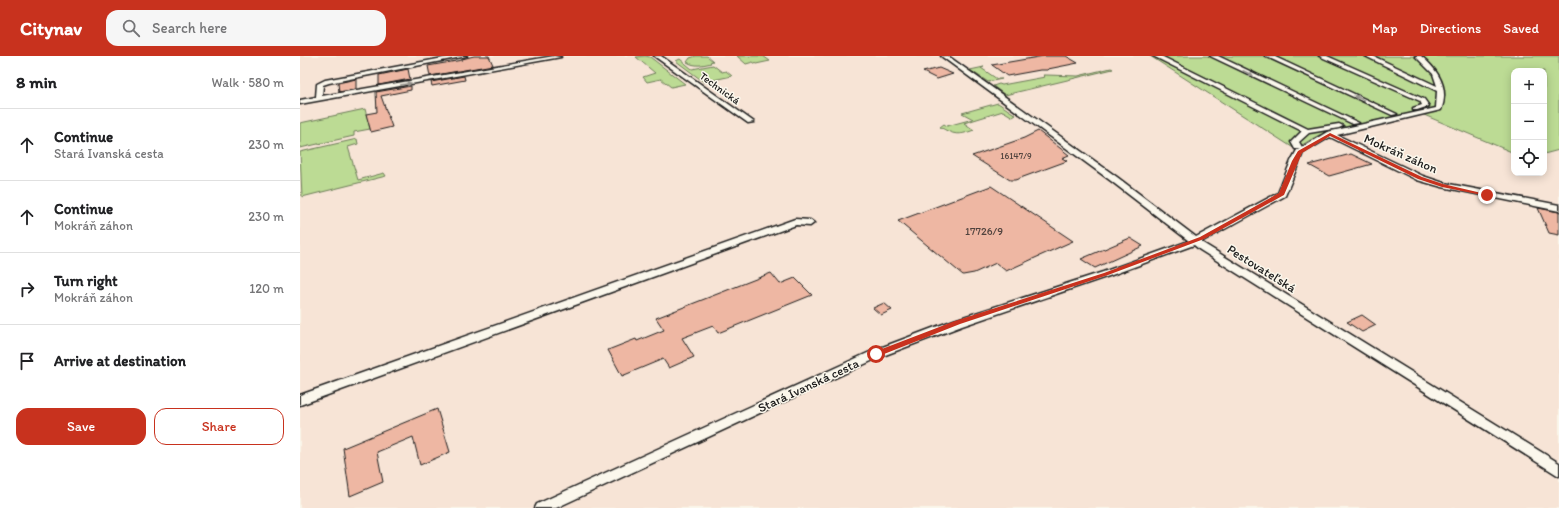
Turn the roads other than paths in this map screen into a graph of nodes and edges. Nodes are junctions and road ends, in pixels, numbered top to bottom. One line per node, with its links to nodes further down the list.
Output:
1 (464, 56): 12 (street)
2 (558, 56): 12 (street, one-way to 2)
3 (657, 56): 15 (street, Technická)
4 (944, 56): 22 (street, Pestovateľská)
5 (1156, 56): 17 (street)
6 (1213, 56): 16 (street, one-way to 16)
7 (1268, 56): 14 (street, one-way to 7)
8 (1322, 56): 14 (street)
9 (1368, 56): 11 (street)
10 (1418, 56): 11 (street, Mokráň záhon)
11 (1441, 90): 18 (street, Mokráň záhon)
12 (319, 98): 13 (street)
13 (300, 102)
14 (1394, 114): 16 (street)
15 (750, 122)
16 (1355, 123): 17 (street)
17 (1307, 132): 19 (street)
18 (1330, 134): 20 (street, Mokráň záhon); 22 (street, Mokráň záhon)
19 (1298, 147)
20 (1559, 208)
21 (810, 223): 23 (street)
22 (1194, 242): 24 (street, Pestovateľská); 25 (street, Stará Ivanská cesta)
23 (300, 400)
24 (1559, 470)
25 (542, 508)

